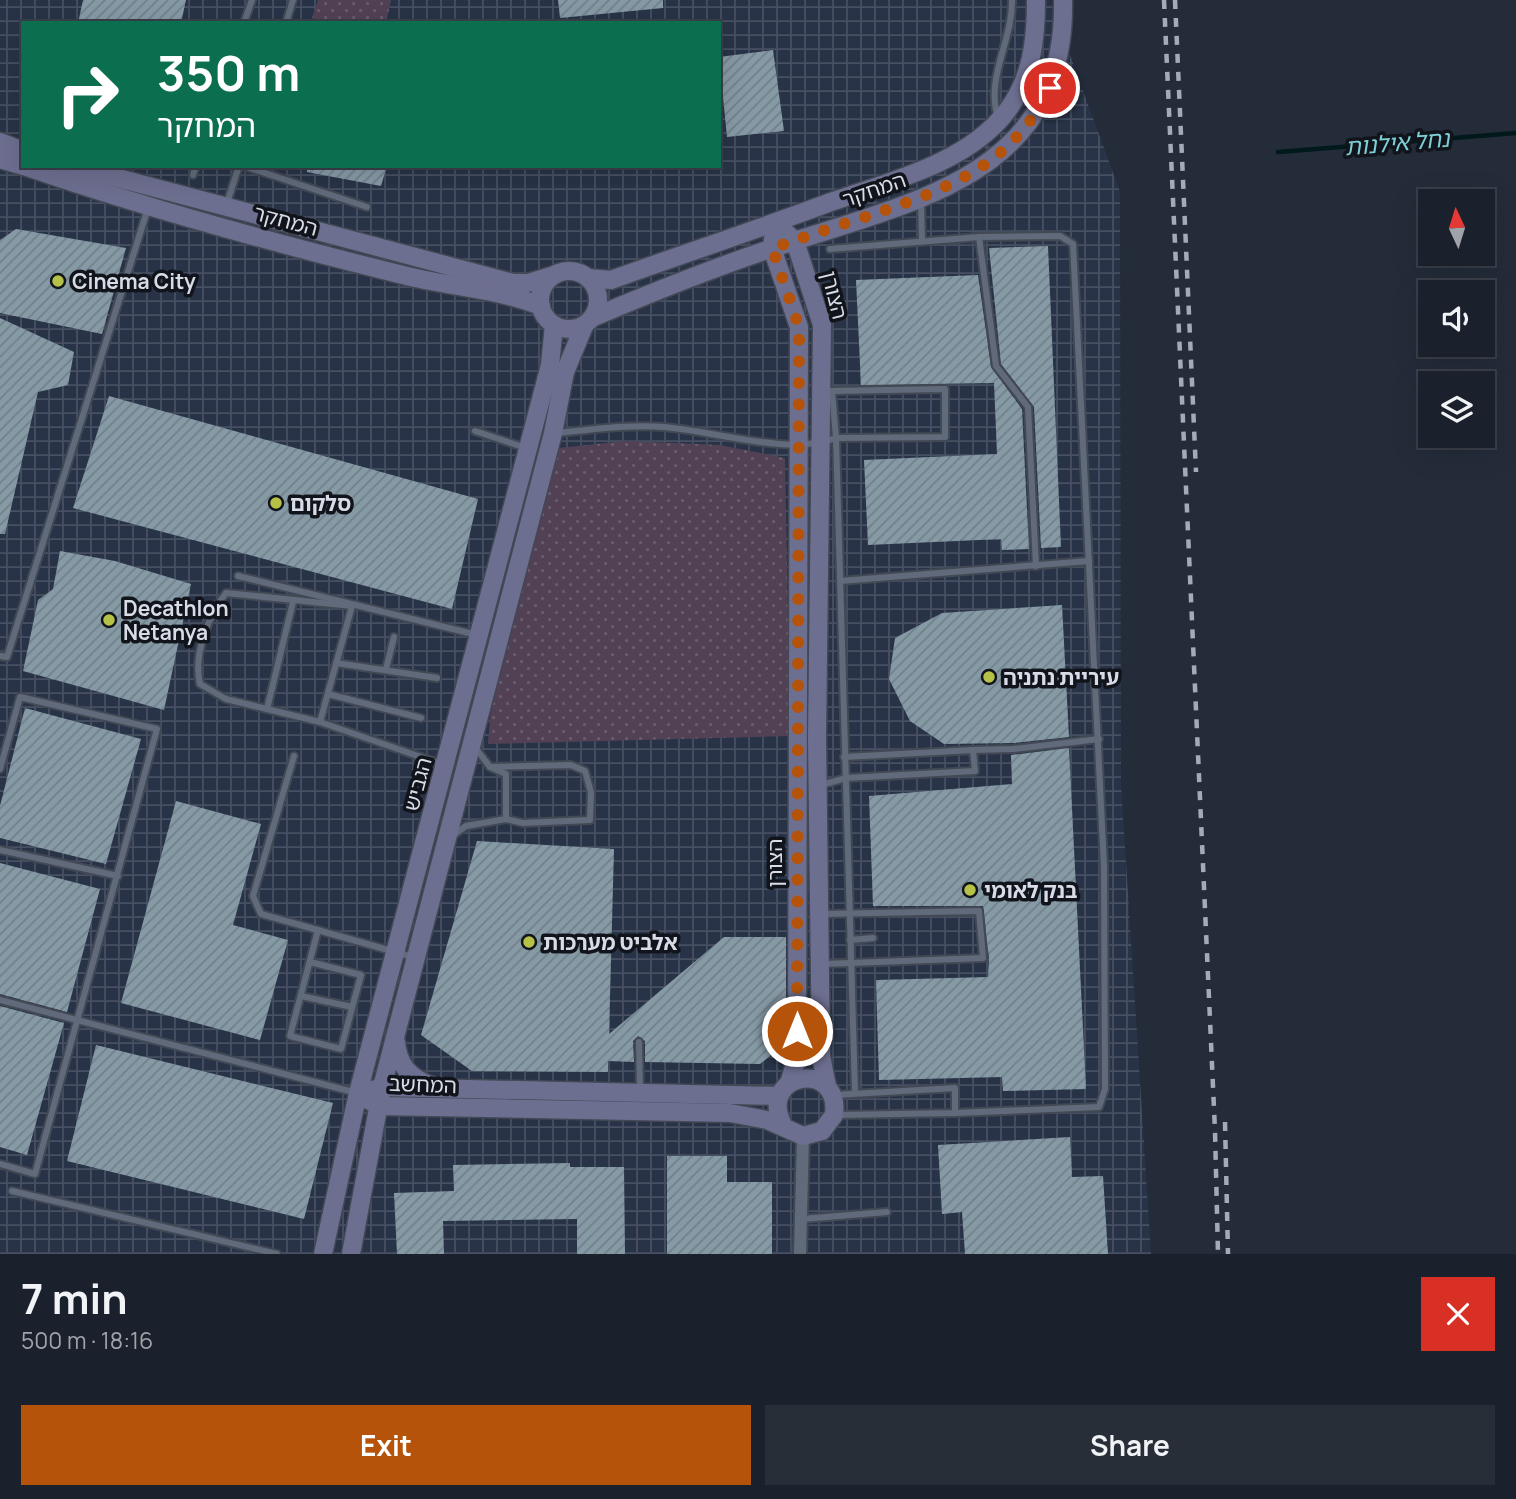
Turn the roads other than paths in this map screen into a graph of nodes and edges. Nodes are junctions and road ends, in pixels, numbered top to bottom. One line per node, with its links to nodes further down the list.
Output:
1 (252, 0): 6 (lane)
2 (293, 0): 7 (lane)
3 (1012, 0): 8 (lane)
4 (1036, 0): 8 (street)
5 (1063, 0): 19 (street, המחקר)
6 (245, 21)
7 (287, 21)
8 (999, 120): 23 (street)
9 (0, 142): 10 (street)
10 (21, 150)
11 (0, 159): 12 (street, המחקר)
12 (21, 165)
13 (29, 168): 20 (street, המחקר)
14 (80, 168): 21 (street, המחקר)
15 (195, 168): 18 (lane)
16 (238, 168): 21 (lane)
17 (250, 168): 22 (lane)
18 (193, 174)
19 (922, 197): 25 (lane); 26 (street, המחקר)
20 (148, 207): 31 (street, המחקר); 48 (lane)
21 (226, 207): 29 (street, המחקר)
22 (367, 207)
23 (775, 223): 26 (street); 27 (street, הצורן); 30 (street)
24 (979, 236): 25 (lane); 40 (lane); 41 (lane)
25 (922, 240): 28 (lane)
26 (795, 241): 27 (street, המחקר); 34 (street, הצורן)
27 (772, 248): 32 (street, המחקר); 39 (street, הצורן)
28 (830, 249)
29 (554, 275): 30 (street); 31 (street)
30 (588, 278): 32 (street)
31 (541, 306): 33 (street)
32 (589, 321): 33 (street); 36 (street, הגביש)
33 (554, 325): 37 (street, הגביש)
34 (827, 390): 38 (street, הצורן); 38 (lane)
35 (475, 431): 37 (lane)
36 (554, 433): 37 (street); 39 (lane); 59 (street, הגביש)
37 (531, 441): 46 (street, הגביש)
38 (829, 441): 39 (lane); 43 (lane); 56 (street, הצורן)
39 (797, 444): 57 (street, הצורן)
40 (1089, 561): 41 (lane); 58 (lane)
41 (1036, 566): 43 (lane)
42 (238, 576): 45 (lane)
43 (840, 580): 62 (lane)
44 (293, 602): 45 (lane); 53 (lane); 53 (lane)
45 (352, 606): 46 (lane); 49 (lane)
46 (480, 635): 63 (street, הגביש)
47 (394, 637): 50 (lane)
48 (0, 656)
49 (335, 663): 50 (lane); 52 (lane)
50 (386, 669): 51 (lane)
51 (437, 678)
52 (328, 694): 54 (lane); 55 (lane)
53 (267, 709): 55 (lane)
54 (421, 718)
55 (320, 722): 63 (lane)
56 (817, 737): 57 (street); 67 (street, הצורן)
57 (797, 739): 89 (street, הצורן)
58 (1098, 739): 60 (lane); 96 (lane)
59 (473, 745): 64 (lane); 69 (street, הגביש)
60 (973, 750): 62 (lane); 66 (lane)
61 (293, 756): 74 (lane)
62 (844, 757): 66 (lane)
63 (445, 766): 77 (street, הגביש)
64 (490, 767): 68 (lane); 68 (lane)
65 (0, 769): 71 (lane)
66 (846, 778): 67 (lane); 72 (lane)
67 (819, 786): 73 (street, הצורן)
68 (506, 819): 69 (lane)
69 (448, 840): 78 (street, הגביש)
70 (0, 850): 71 (lane)
71 (118, 876): 85 (lane)
72 (850, 913): 73 (lane); 76 (lane); 80 (lane)
73 (822, 914): 81 (street, הצורן)
74 (318, 930): 77 (lane); 79 (lane)
75 (873, 939): 76 (lane)
76 (850, 940): 80 (lane)
77 (396, 951): 78 (lane); 93 (street, הגביש)
78 (416, 958): 86 (street, הגביש)
79 (310, 961): 82 (lane); 84 (lane)
80 (850, 963): 81 (lane); 94 (lane)
81 (821, 964): 91 (street, הצורן)
82 (301, 996): 84 (lane); 84 (lane)
83 (0, 1000): 85 (lane)
84 (352, 1007)
85 (78, 1020): 93 (lane); 100 (lane)
86 (396, 1033): 88 (street, הגביש); 90 (street)
87 (639, 1042): 92 (lane)
88 (382, 1087): 90 (street, המחשב); 93 (street, המחשב); 95 (street, הגביש)
89 (784, 1089): 91 (street); 92 (street, המחשב); 98 (street)
90 (443, 1090): 92 (street, המחשב)
91 (830, 1090): 94 (lane); 97 (street)
92 (640, 1092)
93 (358, 1093): 95 (street, המחשב); 106 (street, הגביש)
94 (855, 1093): 96 (lane)
95 (379, 1106): 98 (street, המחשב); 107 (street, הגביש)
96 (956, 1113): 97 (lane)
97 (834, 1115): 99 (street)
98 (783, 1125): 99 (street)
99 (803, 1136): 103 (street)
100 (0, 1164)
101 (12, 1191): 104 (lane)
102 (887, 1213): 103 (lane)
103 (800, 1219): 108 (street)
104 (258, 1252): 105 (lane)
105 (277, 1254)
106 (323, 1254)
107 (351, 1254)
108 (800, 1254)

